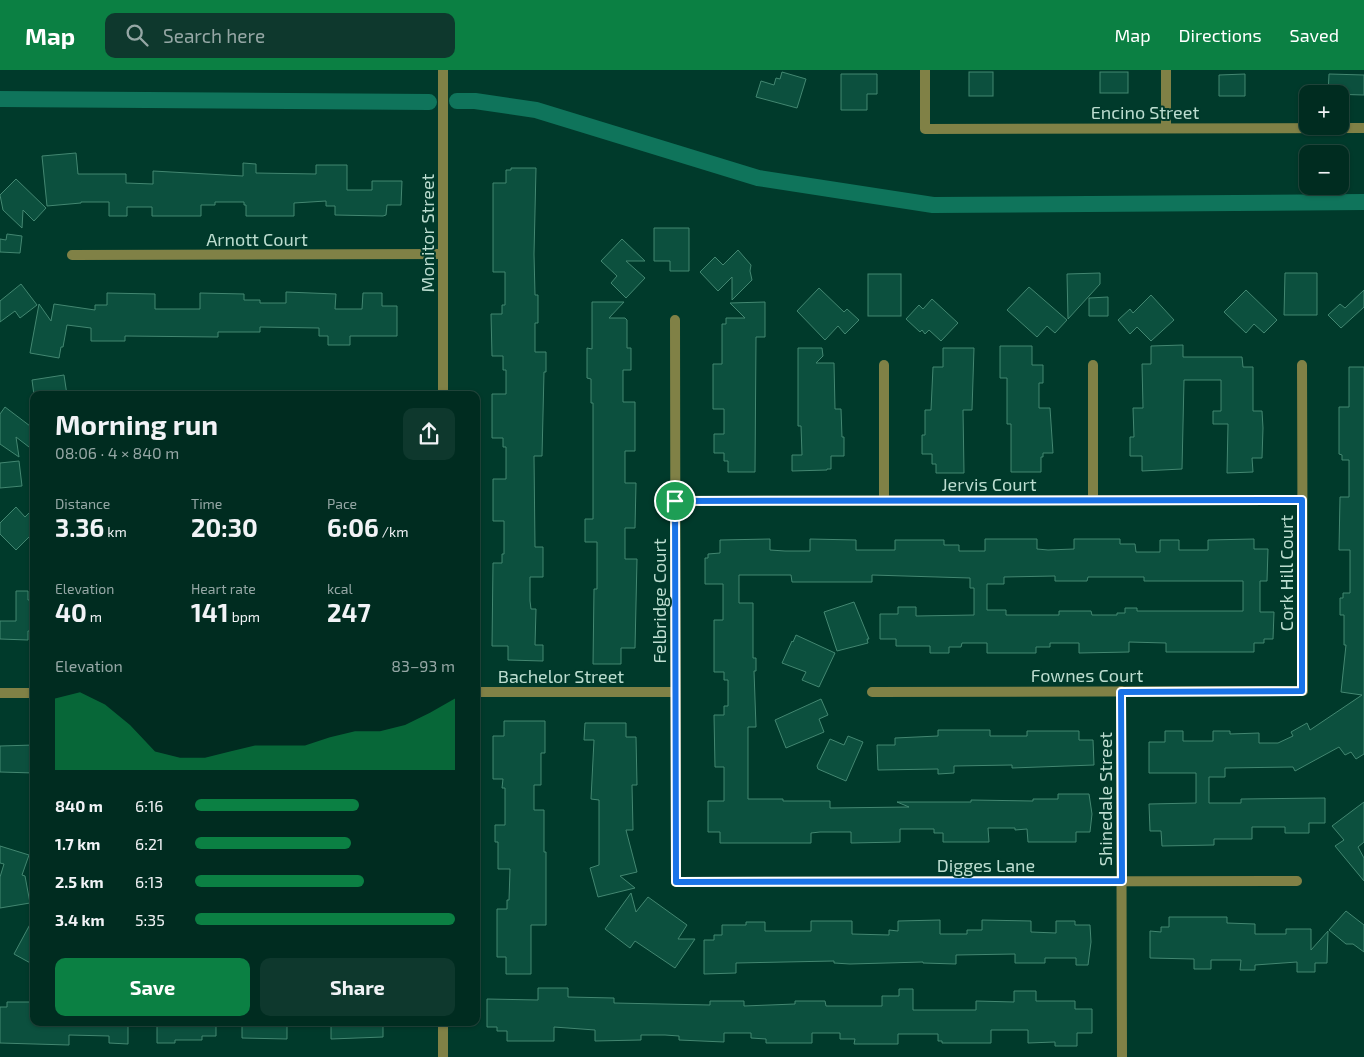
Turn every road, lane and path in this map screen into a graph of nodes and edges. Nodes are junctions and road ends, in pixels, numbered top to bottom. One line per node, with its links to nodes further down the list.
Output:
1 (443, 70): 6 (street, Monitor Street)
2 (926, 70): 4 (street, Encino Street)
3 (1166, 70): 4 (street)
4 (1166, 128): 5 (street, Encino Street)
5 (1364, 128)
6 (443, 254): 7 (street, Arnott Court); 12 (street, Monitor Street)
7 (72, 255)
8 (675, 320): 16 (street, Felbridge Court)
9 (884, 365): 13 (street)
10 (1093, 365): 14 (street)
11 (1302, 365): 15 (street, Cork Hill Court)
12 (443, 391)
13 (884, 500): 14 (street, Jervis Court); 16 (street, Jervis Court)
14 (1093, 500): 15 (street, Jervis Court)
15 (1302, 500): 17 (street, Cork Hill Court)
16 (675, 501): 19 (street, Felbridge Court)
17 (1302, 691): 21 (street, Fownes Court)
18 (480, 692): 19 (street, Bachelor Street)
19 (675, 692): 26 (street, Felbridge Court)
20 (872, 692): 21 (street, Fownes Court)
21 (1121, 692): 24 (street, Shinedale Street)
22 (0, 693): 23 (street)
23 (30, 693)
24 (1122, 881): 25 (street, Digges Lane); 26 (street, Digges Lane); 29 (street, Shinedale Street)
25 (1297, 881)
26 (676, 882)
27 (443, 1026): 28 (street)
28 (443, 1057)
29 (1122, 1057)

